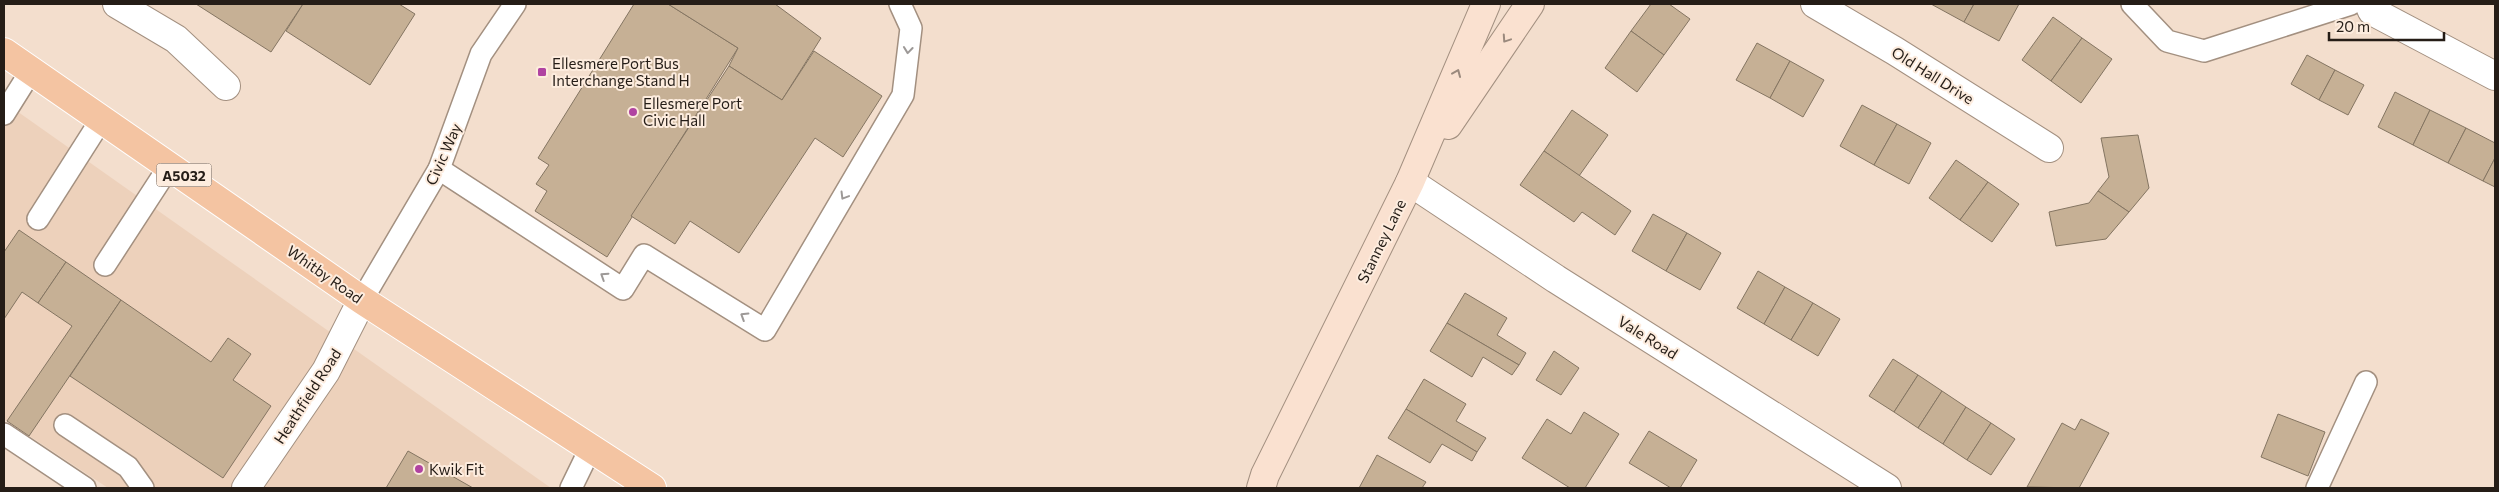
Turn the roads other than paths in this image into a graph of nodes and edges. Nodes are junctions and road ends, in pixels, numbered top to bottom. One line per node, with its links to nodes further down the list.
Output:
1 (117, 4): 13 (street)
2 (514, 4): 18 (lane, Civic Way)
3 (900, 4): 18 (lane, one-way to 18)
4 (1486, 4): 19 (main road, Stanney Lane, one-way to 4)
5 (1530, 4): 19 (main road, one-way to 19)
6 (1814, 4): 16 (street, Old Hall Drive)
7 (2132, 4): 8 (lane)
8 (2351, 4)
9 (2368, 4): 12 (street)
10 (4, 52): 11 (main road, Whitby Road / A5032)
11 (31, 71): 14 (lane); 15 (main road, Whitby Road / A5032)
12 (2495, 76)
13 (226, 86)
14 (4, 114)
15 (101, 120): 17 (main road, Whitby Road / A5032); 20 (lane)
16 (2049, 148)
17 (170, 165): 21 (lane); 22 (main road, Whitby Road / A5032)
18 (439, 170): 22 (lane, Civic Way)
19 (1410, 182): 27 (main road, Stanney Lane); 33 (street, Vale Road)
20 (38, 219)
21 (105, 265)
22 (362, 300): 26 (main road, Whitby Road / A5032); 30 (street, Heathfield Road)
23 (2366, 382): 34 (lane)
24 (65, 425): 29 (lane)
25 (4, 434): 28 (lane)
26 (590, 449): 31 (lane); 32 (main road, Whitby Road / A5032)
27 (1260, 484)
28 (85, 488)
29 (143, 488)
30 (246, 488)
31 (572, 488)
32 (652, 488)
33 (1887, 488)
34 (2317, 488)

